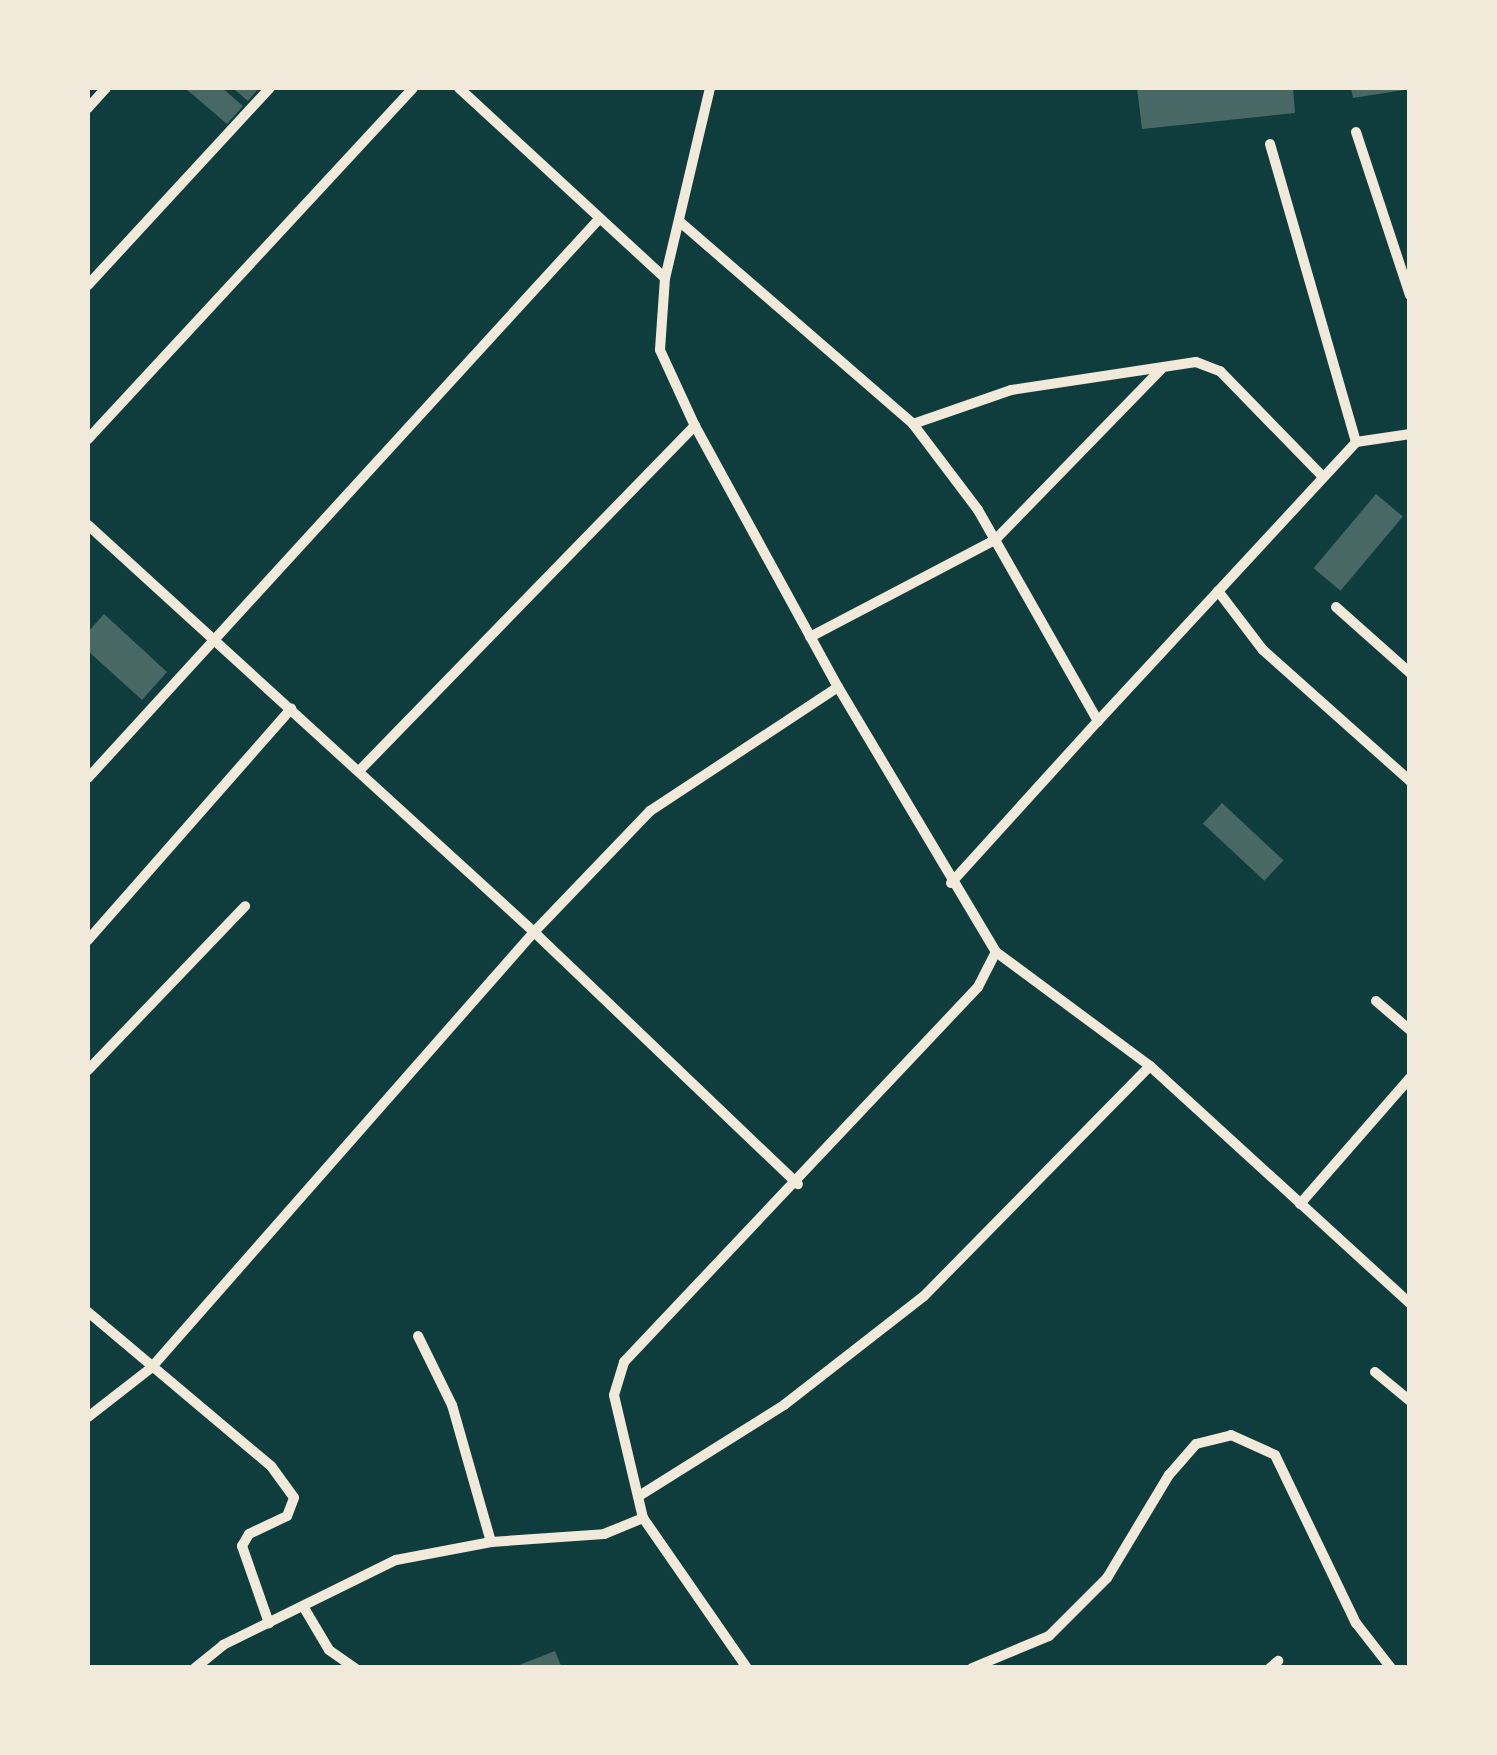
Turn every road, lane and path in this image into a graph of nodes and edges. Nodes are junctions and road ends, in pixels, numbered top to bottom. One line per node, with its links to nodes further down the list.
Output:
1 (106, 88): 6 (street)
2 (270, 88): 12 (street)
3 (414, 88): 18 (street)
4 (459, 88): 9 (street)
5 (710, 88): 10 (street)
6 (88, 108)
7 (1356, 132): 13 (street)
8 (1270, 144): 19 (street)
9 (598, 220): 11 (street); 26 (street)
10 (678, 221): 11 (street); 15 (street)
11 (664, 278): 16 (street)
12 (88, 285)
13 (1410, 295)
14 (1163, 367): 15 (street); 20 (street); 22 (street)
15 (914, 424): 22 (street)
16 (694, 426): 25 (street); 31 (street)
17 (1410, 434): 19 (street)
18 (88, 439)
19 (1356, 442): 20 (street)
20 (1323, 478): 23 (street)
21 (88, 524): 26 (street)
22 (996, 540): 25 (street); 30 (street)
23 (1218, 590): 30 (street); 33 (street)
24 (1336, 608): 27 (street)
25 (810, 637): 28 (street)
26 (212, 638): 29 (street); 32 (street)
27 (1410, 673)
28 (838, 687): 34 (street); 36 (street)
29 (291, 709): 31 (street); 37 (street)
30 (1098, 721): 34 (street)
31 (359, 772): 36 (street)
32 (88, 778)
33 (1410, 782)
34 (952, 883): 38 (street)
35 (244, 906): 42 (street)
36 (534, 932): 44 (street); 49 (street)
37 (88, 940)
38 (996, 952): 41 (street); 44 (street)
39 (1376, 1002): 40 (street)
40 (1410, 1030)
41 (1150, 1066): 45 (street); 53 (street)
42 (88, 1070)
43 (1410, 1078): 45 (street)
44 (798, 1184): 53 (street)
45 (1300, 1204): 46 (street)
46 (1410, 1303)
47 (88, 1312): 49 (street)
48 (418, 1336): 55 (street)
49 (151, 1368): 52 (street); 57 (street)
50 (1375, 1372): 51 (street)
51 (1410, 1401)
52 (88, 1417)
53 (639, 1496): 54 (street)
54 (643, 1518): 55 (street); 60 (street)
55 (490, 1542): 56 (street)
56 (303, 1606): 57 (street); 59 (street)
57 (269, 1622): 58 (street)
58 (194, 1668)
59 (355, 1668)
60 (746, 1668)
61 (972, 1668): 62 (street)
62 (1391, 1668)

